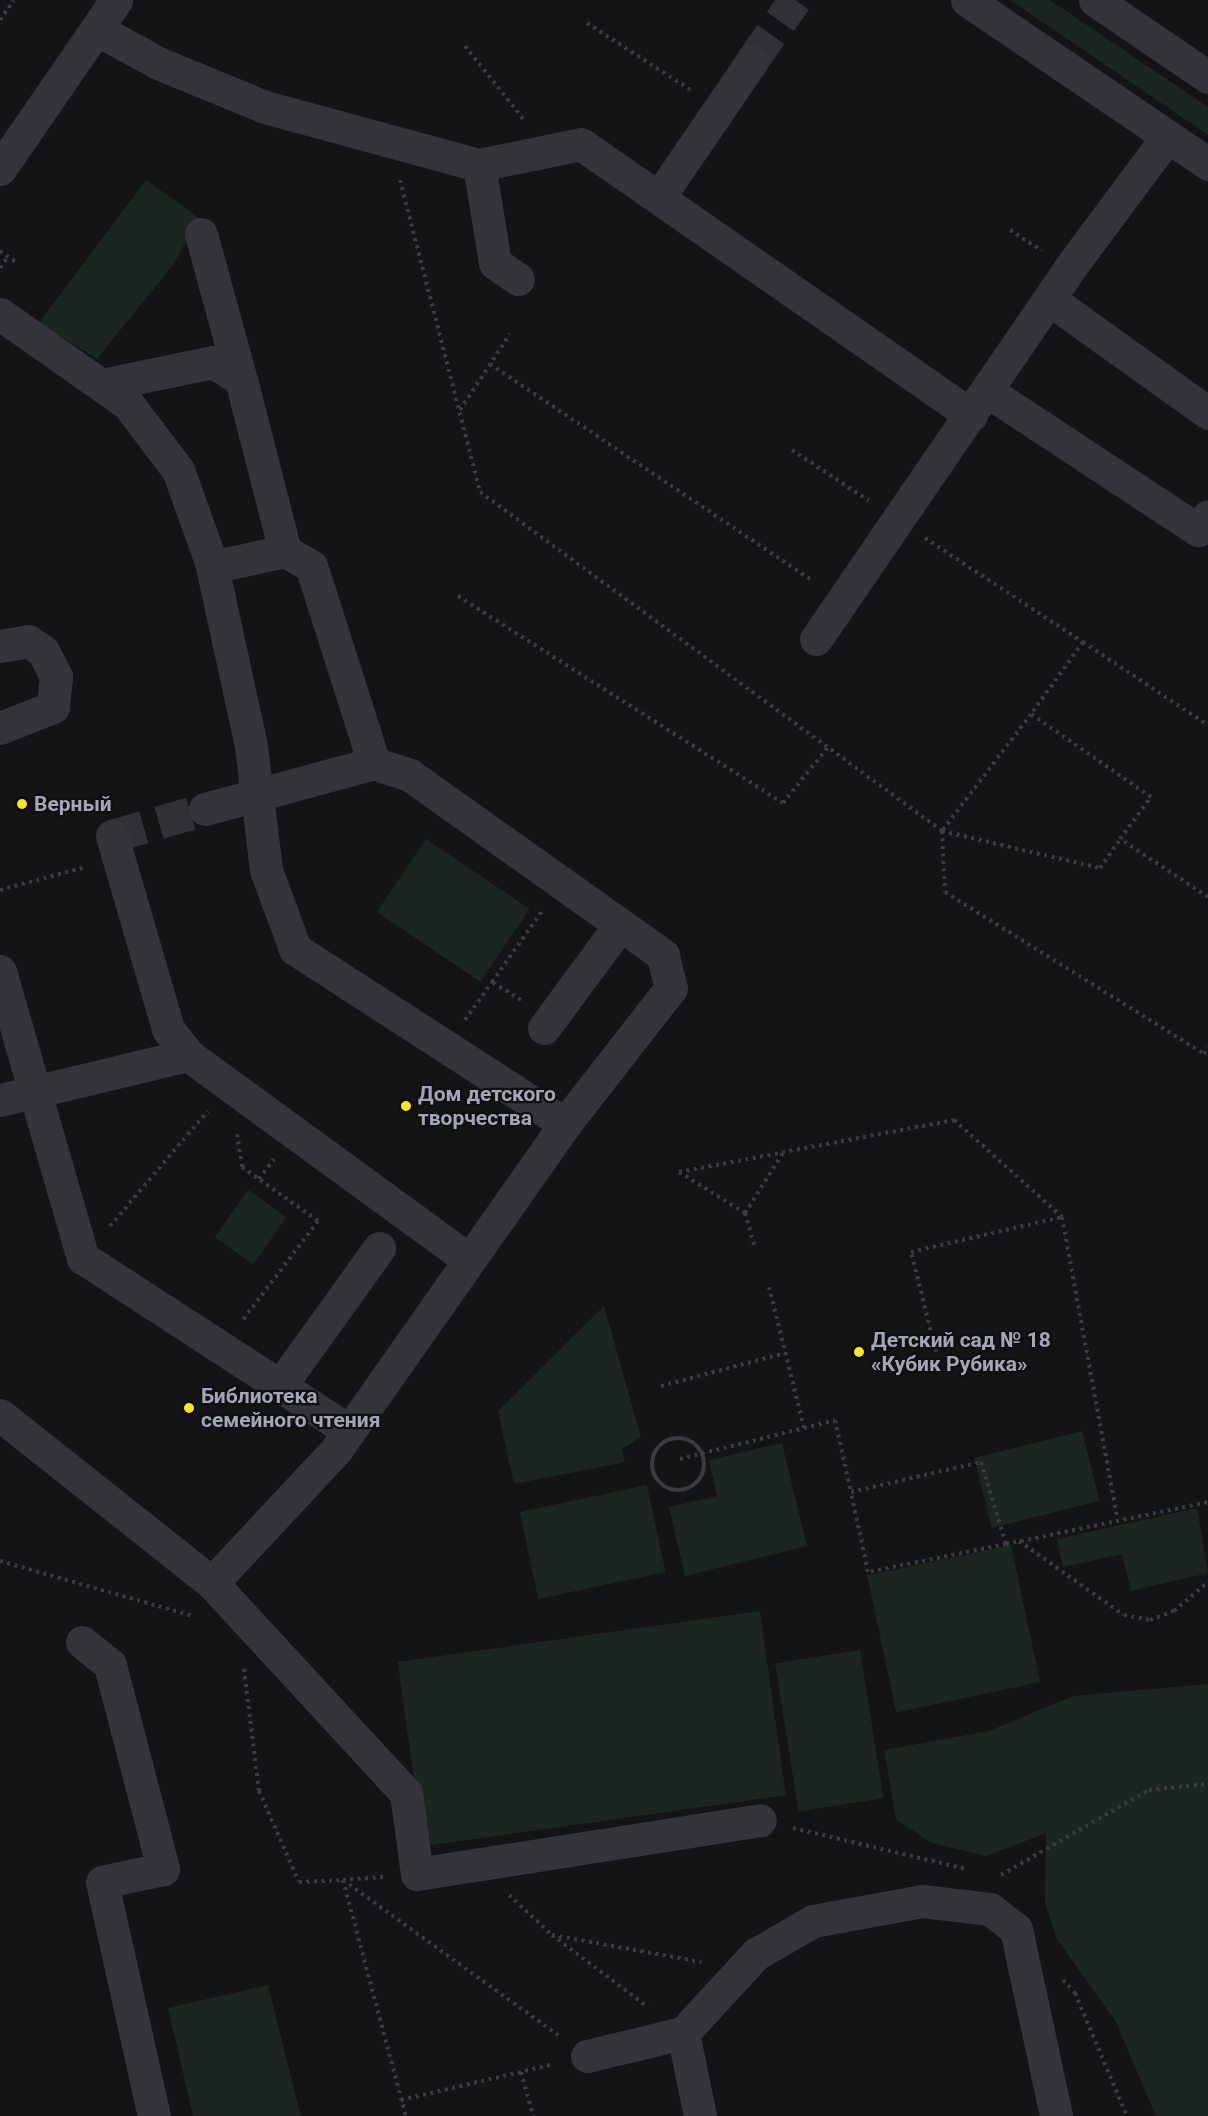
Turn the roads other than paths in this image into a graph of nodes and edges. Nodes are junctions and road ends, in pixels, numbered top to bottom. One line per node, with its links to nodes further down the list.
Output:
1 (116, 0): 4 (street)
2 (967, 0): 7 (street)
3 (1095, 0): 6 (street)
4 (96, 29): 9 (street); 10 (street)
5 (752, 61): 11 (street)
6 (1208, 77)
7 (1167, 136): 8 (street); 14 (street)
8 (1208, 164)
9 (479, 165): 11 (street); 13 (street)
10 (0, 169)
11 (659, 197): 18 (street)
12 (201, 234): 16 (street)
13 (518, 279)
14 (1049, 299): 18 (street); 19 (street)
15 (0, 314): 17 (street)
16 (241, 380): 17 (street); 21 (street)
17 (102, 385): 22 (street)
18 (979, 403): 20 (street); 23 (street)
19 (1208, 413)
20 (1208, 516)
21 (285, 551): 22 (street); 26 (street)
22 (212, 567): 27 (street)
23 (816, 639)
24 (0, 646): 25 (street)
25 (0, 728)
26 (374, 763): 27 (street); 30 (street)
27 (257, 794): 28 (street); 36 (street)
28 (205, 809)
29 (113, 848): 33 (street)
30 (620, 925): 32 (street); 36 (street)
31 (0, 971): 34 (street)
32 (544, 1028)
33 (188, 1055): 34 (street); 38 (street)
34 (33, 1092): 35 (street); 39 (street)
35 (0, 1100)
36 (565, 1124): 38 (street)
37 (379, 1248): 39 (street)
38 (466, 1258): 41 (street)
39 (280, 1386): 41 (street)
40 (0, 1415): 42 (street)
41 (349, 1431): 42 (street)
42 (212, 1583): 44 (street)
43 (82, 1642): 47 (street)
44 (760, 1820)
45 (683, 2033): 46 (street); 48 (street); 49 (street)
46 (587, 2056)
47 (154, 2116)
48 (700, 2116)
49 (1056, 2116)

